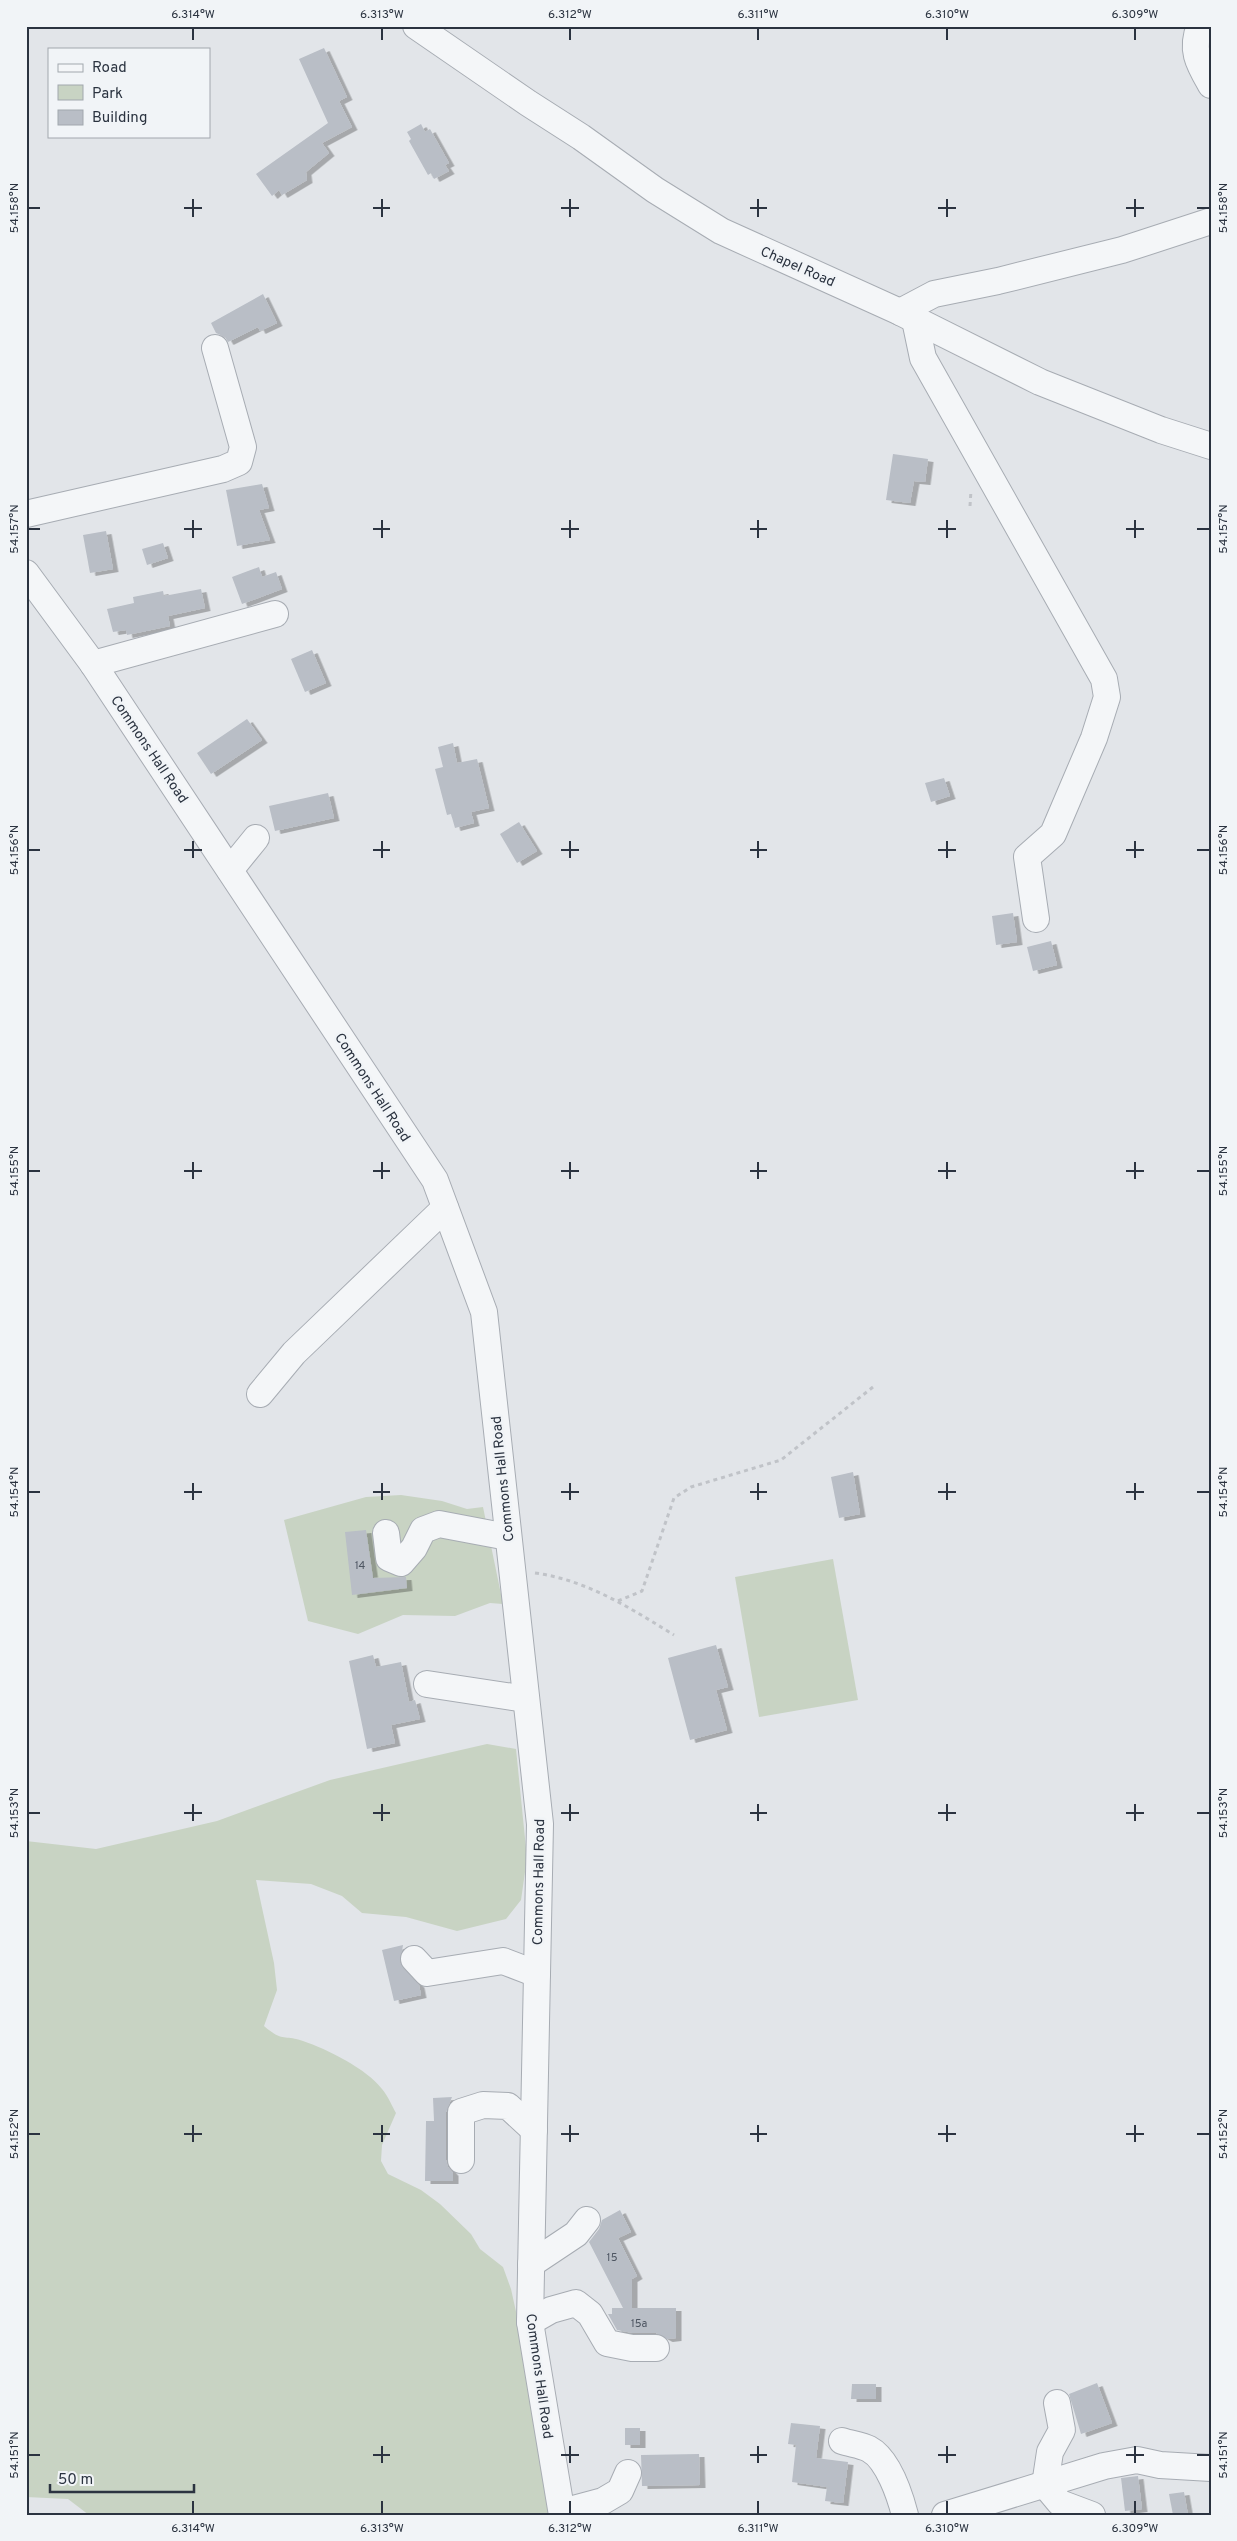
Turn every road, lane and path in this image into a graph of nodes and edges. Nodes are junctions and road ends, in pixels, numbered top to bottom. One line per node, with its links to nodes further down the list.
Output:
1 (416, 26): 5 (street, Chapel Road)
2 (1200, 26): 3 (street)
3 (1211, 85)
4 (1211, 221): 5 (street)
5 (907, 316): 7 (street, Chapel Road); 14 (street)
6 (215, 348): 8 (street)
7 (1211, 446)
8 (26, 514)
9 (26, 573): 11 (street, Commons Hall Road)
10 (274, 614): 11 (street)
11 (93, 664): 13 (street, Commons Hall Road)
12 (256, 838): 13 (street)
13 (230, 870): 15 (street, Commons Hall Road)
14 (1036, 919)
15 (445, 1208): 17 (street); 19 (street, Commons Hall Road)
16 (873, 1387): 21 (path)
17 (260, 1394)
18 (386, 1534): 19 (street)
19 (508, 1537): 20 (street, Commons Hall Road)
20 (512, 1572): 21 (path); 24 (street, Commons Hall Road)
21 (618, 1601): 22 (path)
22 (674, 1635)
23 (427, 1684): 24 (street)
24 (526, 1699): 26 (street, Commons Hall Road)
25 (414, 1959): 26 (street)
26 (537, 1974): 27 (street, Commons Hall Road)
27 (534, 2130): 28 (street); 30 (street, Commons Hall Road)
28 (461, 2160)
29 (587, 2220): 30 (street)
30 (531, 2264): 31 (street, Commons Hall Road)
31 (530, 2322): 32 (street); 38 (street, Commons Hall Road)
32 (656, 2348)
33 (1057, 2403): 37 (street)
34 (842, 2441): 39 (street)
35 (1211, 2468): 37 (street)
36 (628, 2473): 38 (street)
37 (1045, 2486): 40 (street); 41 (street)
38 (562, 2513)
39 (905, 2515)
40 (945, 2515)
41 (1092, 2515)

